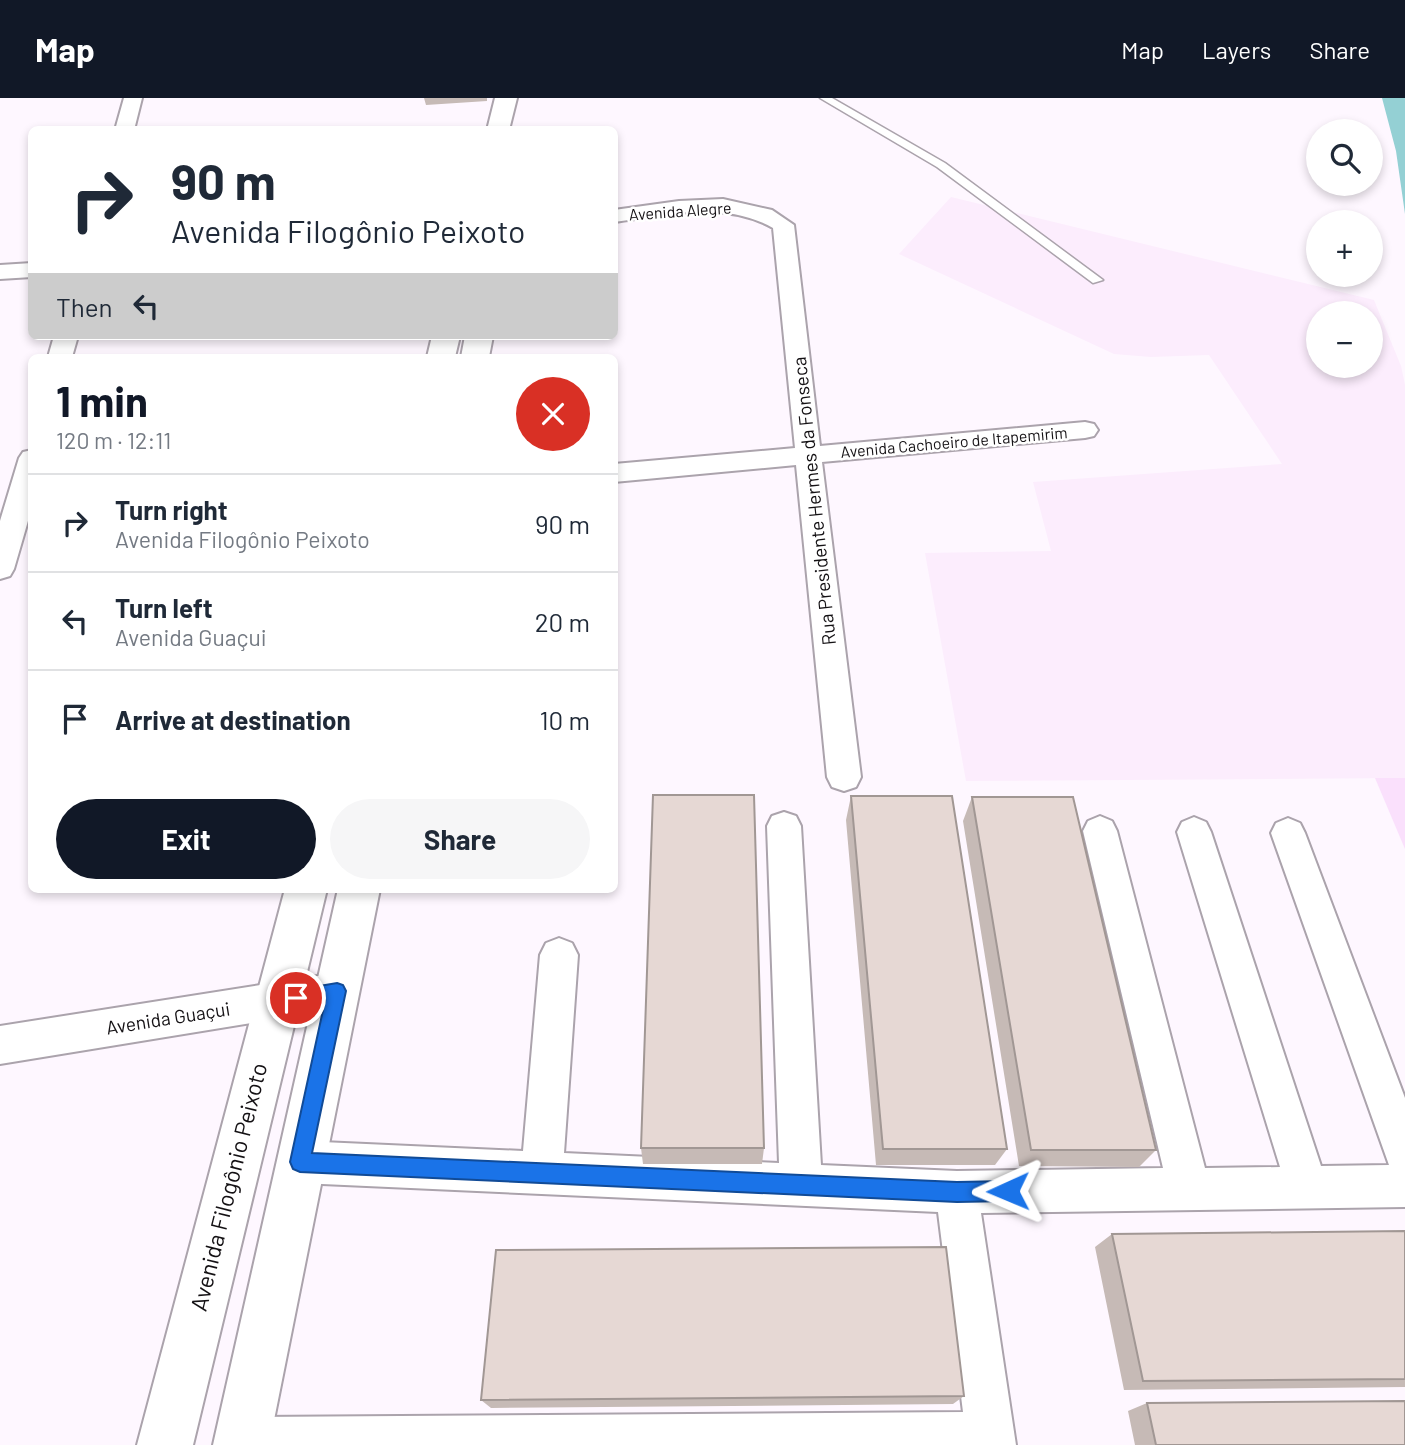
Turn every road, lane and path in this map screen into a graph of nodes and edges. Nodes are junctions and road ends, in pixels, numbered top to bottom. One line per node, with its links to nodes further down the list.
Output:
1 (133, 98): 4 (street)
2 (506, 98): 5 (main road)
3 (825, 98): 10 (lane)
4 (125, 126)
5 (499, 126)
6 (618, 216): 7 (street, Avenida Alegre)
7 (783, 225): 12 (street, Rua Presidente Hermes da Fonseca)
8 (28, 270): 9 (street)
9 (0, 272)
10 (1097, 280)
11 (1085, 430): 12 (street, Avenida Cachoeiro de Itapemirim)
12 (810, 455): 13 (street, Avenida Cachoeiro de Itapemirim); 17 (street, Rua Presidente Hermes da Fonseca)
13 (618, 473)
14 (28, 475): 15 (street)
15 (13, 538): 16 (street)
16 (0, 569)
17 (844, 777)
18 (784, 826): 31 (street)
19 (1100, 831): 34 (street)
20 (1194, 832): 33 (street)
21 (1288, 833): 28 (street)
22 (305, 893): 26 (main road, Avenida Filogônio Peixoto)
23 (358, 893): 25 (main road)
24 (559, 955): 30 (street)
25 (337, 991): 26 (street, Avenida Guaçui); 29 (main road)
26 (276, 1001): 27 (street, Avenida Guaçui); 39 (main road, Avenida Filogônio Peixoto)
27 (0, 1045)
28 (1405, 1153)
29 (300, 1162): 30 (street); 37 (main road)
30 (542, 1173): 31 (street)
31 (801, 1185): 35 (street)
32 (1405, 1186): 33 (street)
33 (1307, 1187): 34 (street)
34 (1189, 1189): 35 (street)
35 (957, 1192): 36 (street)
36 (991, 1440): 38 (street)
37 (242, 1443): 38 (street)
38 (680, 1443)
39 (165, 1445)

